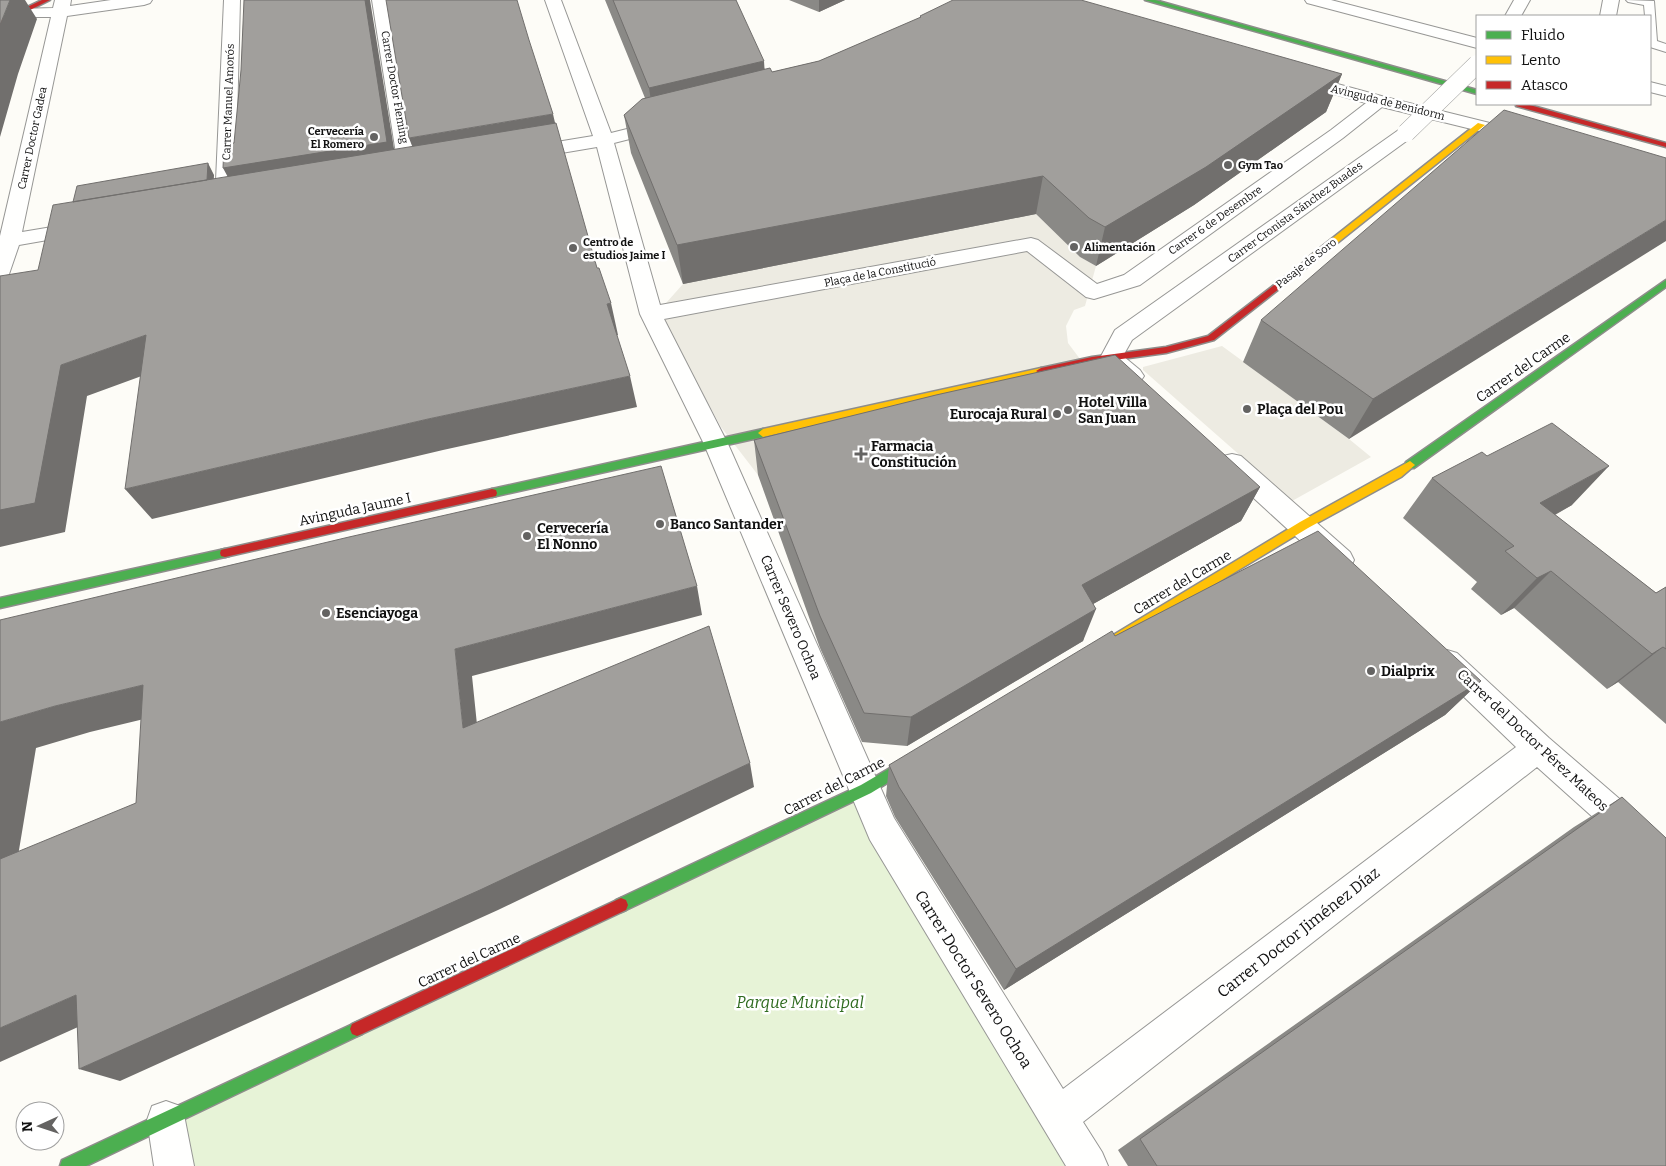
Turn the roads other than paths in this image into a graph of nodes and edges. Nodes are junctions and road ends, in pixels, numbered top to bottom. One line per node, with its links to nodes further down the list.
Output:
1 (144, 0): 10 (street)
2 (232, 0): 38 (street, Carrer Manuel Amorós)
3 (380, 0): 35 (street, Carrer Doctor Fleming)
4 (553, 0): 31 (street, Carrer Severo Ochoa)
5 (1148, 0): 25 (street)
6 (1313, 0): 16 (street)
7 (1522, 0): 12 (street)
8 (1611, 0): 13 (street)
9 (1632, 0): 14 (lane)
10 (57, 4): 11 (street); 41 (street, Carrer Doctor Gadea)
11 (18, 14): 15 (street)
12 (1514, 15)
13 (1608, 15)
14 (1650, 15)
15 (0, 22)
16 (1476, 43)
17 (1651, 43): 18 (lane)
18 (1666, 48)
19 (1476, 65): 46 (street, Carrer Cronista Sánchez Buades, bridge)
20 (1459, 70): 22 (street)
21 (1285, 74): 26 (street, Avinguda de Benidorm)
22 (1476, 75)
23 (1651, 87): 24 (street)
24 (1666, 91)
25 (1476, 92)
26 (1378, 101): 29 (street, Avinguda de Benidorm); 44 (street, Carrer 6 de Desembre)
27 (1523, 105): 32 (street)
28 (681, 121): 31 (street)
29 (1481, 125): 30 (street, Avinguda de Benidorm); 46 (street, Pasaje de Soro)
30 (1521, 137)
31 (604, 140): 33 (street); 45 (street, Carrer Severo Ochoa)
32 (1666, 145)
33 (507, 157)
34 (429, 170): 35 (street)
35 (410, 173): 36 (street)
36 (390, 176)
37 (244, 200): 38 (street)
38 (225, 204): 39 (street)
39 (206, 207)
40 (98, 226): 41 (street)
41 (5, 242): 42 (street, Carrer Doctor Gadea)
42 (0, 275)
43 (1663, 290): 50 (street, Carrer del Carme)
44 (1094, 292): 45 (street, Plaça de la Constitució)
45 (652, 314): 48 (street, Carrer Severo Ochoa)
46 (1111, 358): 47 (street); 48 (street)
47 (1148, 390)
48 (716, 444): 52 (street, Avinguda Jaume I); 57 (street, Carrer Severo Ochoa)
49 (1215, 448): 50 (street)
50 (1304, 525): 51 (street); 53 (street, Carrer del Carme)
51 (1360, 579)
52 (0, 603)
53 (1104, 646)
54 (1432, 647): 56 (street, Carrer del Doctor Pérez Mateos)
55 (934, 748): 57 (street, Carrer del Carme)
56 (1538, 748): 58 (street, Carrer del Doctor Pérez Mateos); 59 (street, Carrer Doctor Jiménez Díaz)
57 (866, 789): 59 (street, Carrer Doctor Severo Ochoa); 60 (street, Carrer del Carme)
58 (1666, 861)
59 (1058, 1117): 63 (street, Carrer Doctor Severo Ochoa)
60 (166, 1120): 61 (street, Carrer del Carme); 62 (street)
61 (68, 1166)
62 (174, 1166)
63 (1088, 1166)

